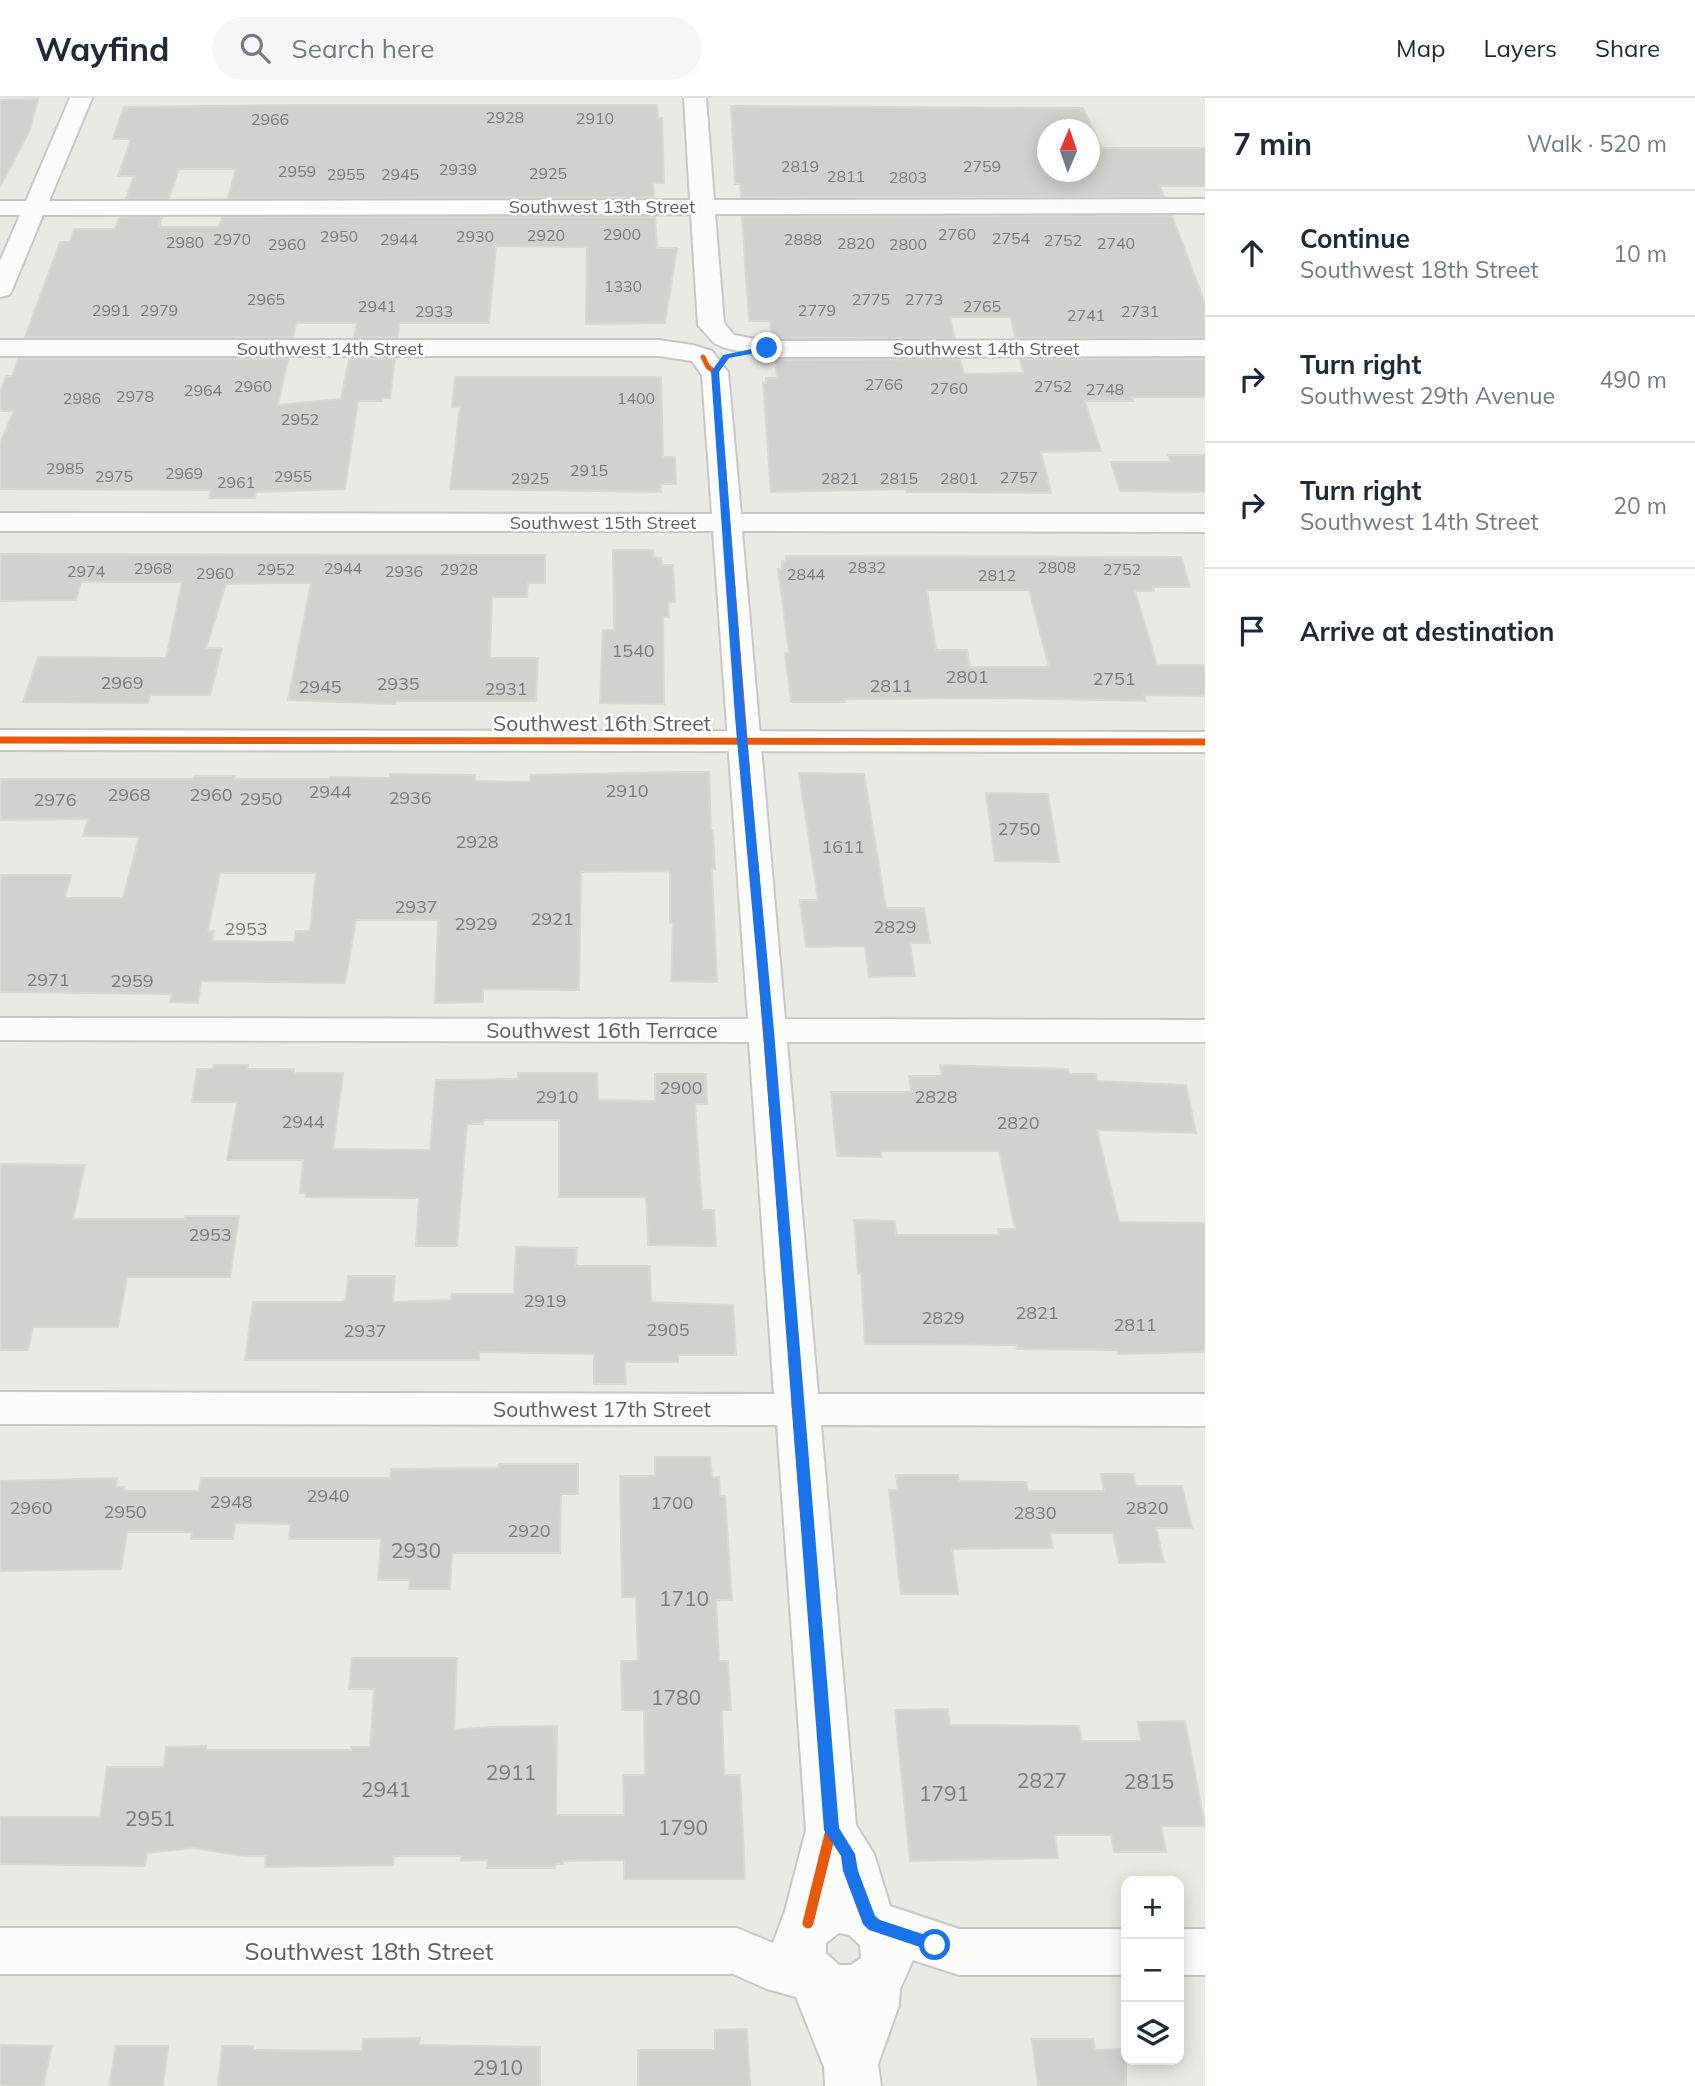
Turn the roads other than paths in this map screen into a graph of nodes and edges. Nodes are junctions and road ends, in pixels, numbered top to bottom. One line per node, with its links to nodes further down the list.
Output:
1 (81, 98): 5 (street)
2 (695, 98): 3 (street)
3 (702, 206): 4 (street, Southwest 13th Street); 5 (street, Southwest 13th Street); 9 (street)
4 (1205, 206)
5 (36, 207): 6 (street, Southwest 13th Street); 7 (street)
6 (0, 208)
7 (0, 290)
8 (0, 348): 9 (street, Southwest 14th Street)
9 (713, 348): 10 (street, Southwest 14th Street); 12 (street)
10 (1205, 348)
11 (0, 522): 12 (street, Southwest 15th Street)
12 (726, 522): 13 (street, Southwest 15th Street); 15 (street)
13 (1205, 523)
14 (0, 740): 15 (street, Southwest 16th Street)
15 (743, 740): 16 (street, Southwest 16th Street); 18 (street)
16 (1205, 742)
17 (0, 1029): 18 (street, Southwest 16th Terrace)
18 (769, 1031): 19 (street, Southwest 16th Terrace); 21 (street)
19 (1205, 1031)
20 (0, 1408): 21 (street, Southwest 17th Street)
21 (797, 1409): 22 (street, Southwest 17th Street); 23 (street)
22 (1205, 1410)
23 (831, 1830): 24 (street); 26 (street)
24 (872, 1922): 26 (street); 27 (street); 31 (street)
25 (0, 1951): 26 (street, Southwest 18th Street)
26 (810, 1952): 31 (street); 32 (street)
27 (959, 1952): 28 (street); 31 (street)
28 (1121, 1952)
29 (1184, 1952): 30 (street)
30 (1205, 1952)
31 (876, 1978): 32 (street)
32 (852, 2075)

